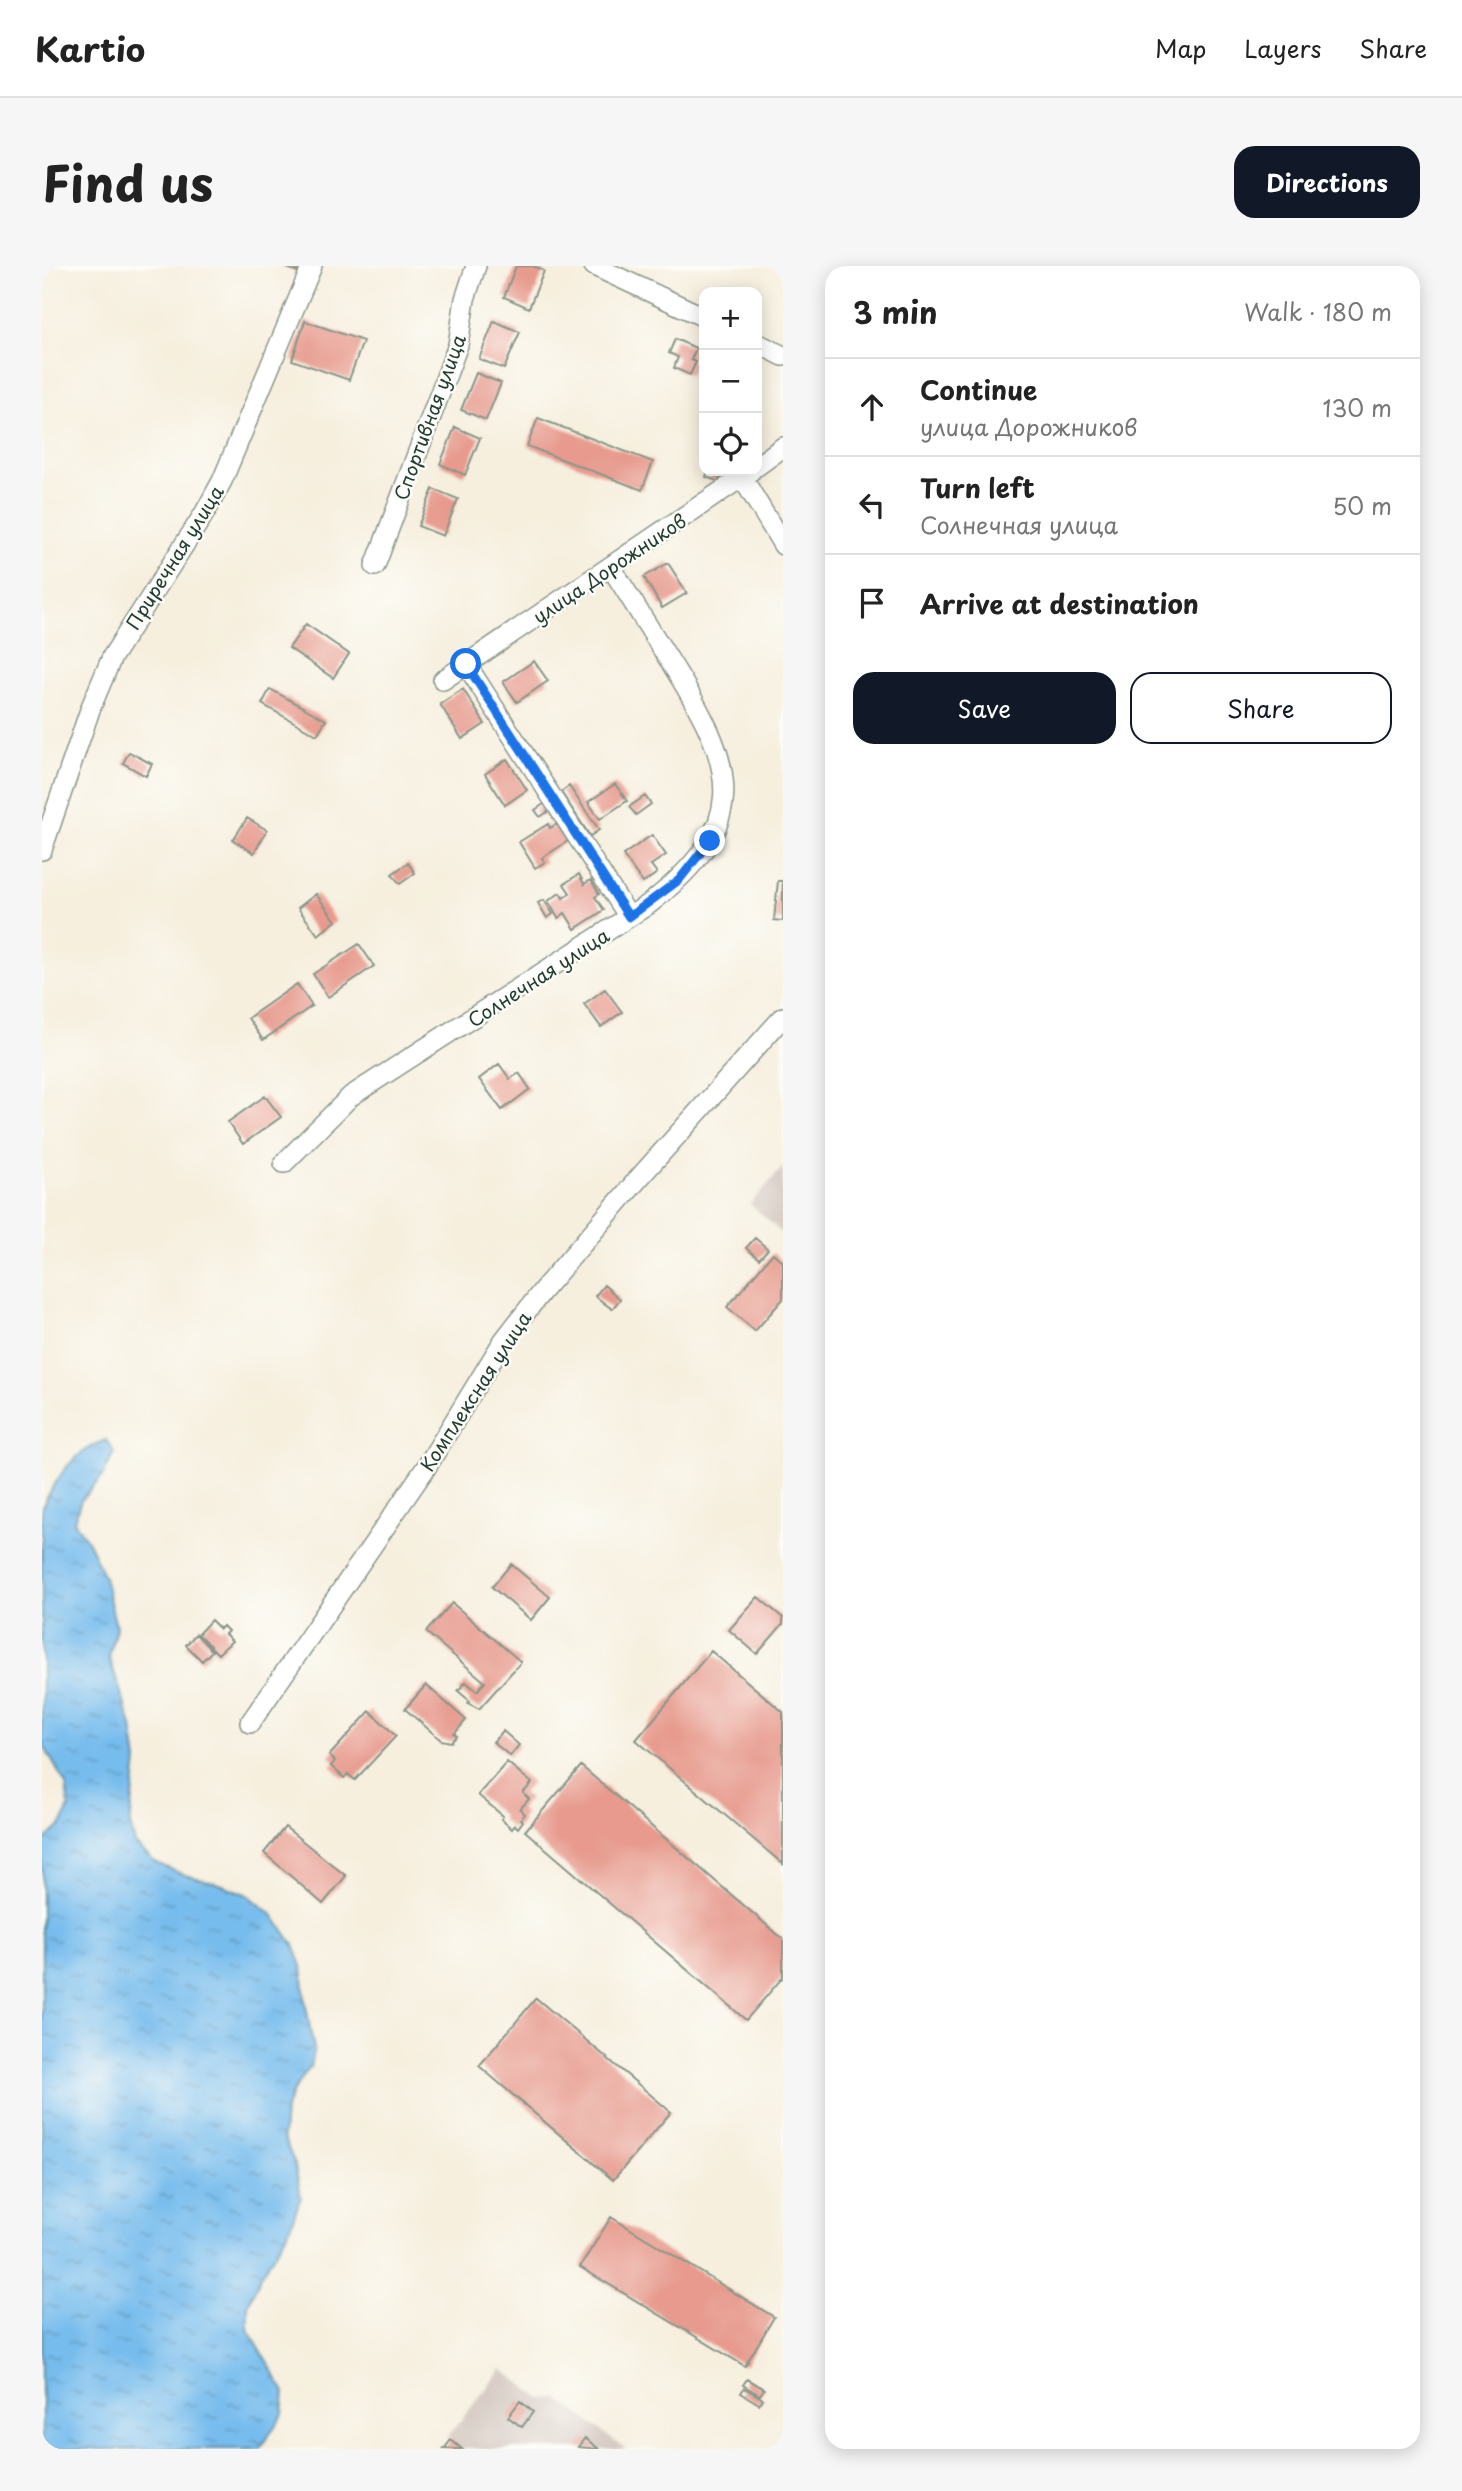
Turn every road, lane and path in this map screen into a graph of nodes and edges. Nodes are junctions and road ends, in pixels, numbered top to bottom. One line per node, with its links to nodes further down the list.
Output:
1 (312, 266): 16 (street, Приречная улица)
2 (476, 266): 12 (street, Спортивная улица)
3 (594, 266): 4 (street)
4 (699, 315)
5 (762, 346): 6 (street)
6 (783, 356)
7 (783, 447): 8 (street, улица Дорожников)
8 (762, 462)
9 (743, 476): 13 (street, улица Дорожников)
10 (752, 476): 11 (street)
11 (783, 545)
12 (375, 566)
13 (611, 567): 14 (street, улица Дорожников); 17 (street, Солнечная улица)
14 (466, 664): 15 (street, улица Дорожников); 17 (street)
15 (443, 680)
16 (42, 850)
17 (629, 917): 19 (street, Солнечная улица)
18 (783, 1017): 20 (street, Комплексная улица)
19 (284, 1163)
20 (250, 1723)

